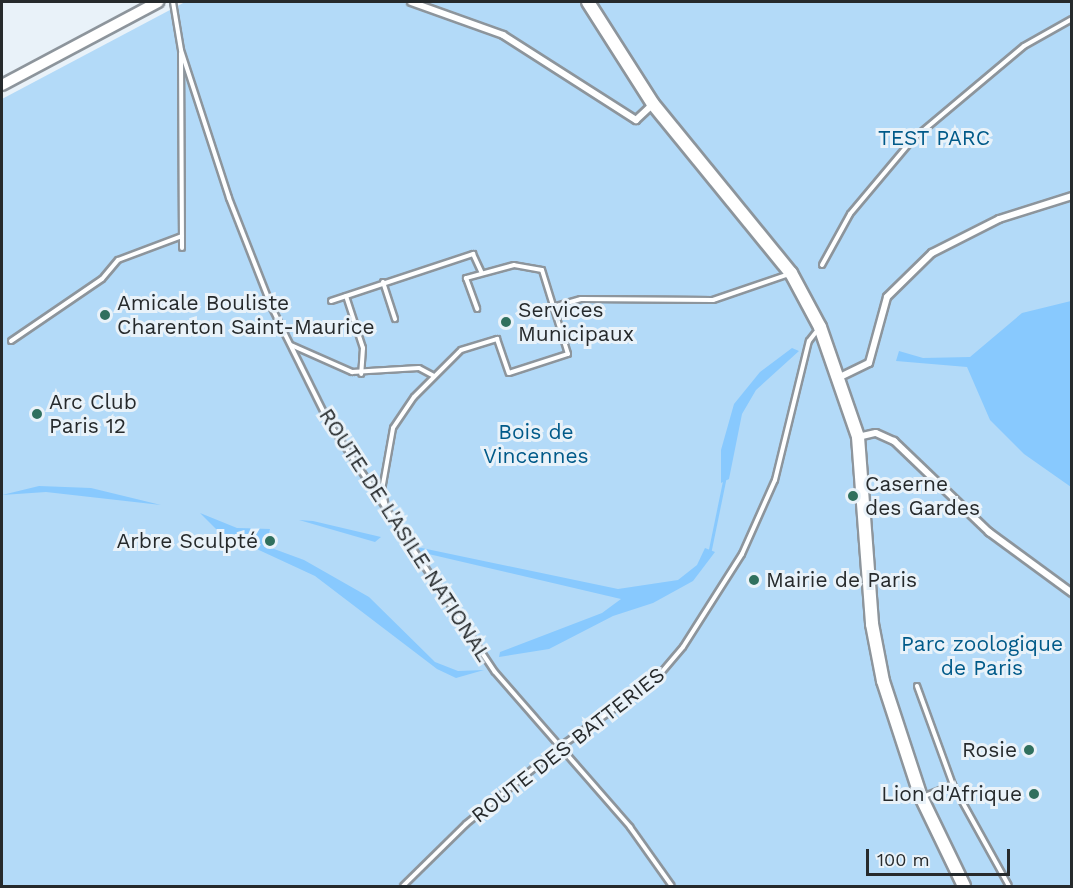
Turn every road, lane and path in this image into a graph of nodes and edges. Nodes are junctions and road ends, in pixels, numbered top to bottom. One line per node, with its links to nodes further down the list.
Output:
1 (158, 2): 7 (street)
2 (173, 2): 6 (lane, ROUTE DE L'ASILE NATIONAL)
3 (411, 2): 8 (street)
4 (588, 2): 8 (main road)
5 (1071, 19): 12 (lane)
6 (181, 50): 10 (lane); 23 (lane, ROUTE DE L'ASILE NATIONAL)
7 (2, 85)
8 (653, 104): 14 (main road)
9 (1071, 196): 26 (street)
10 (182, 236): 11 (lane); 22 (lane)
11 (182, 248)
12 (822, 265)
13 (482, 273): 15 (lane); 18 (lane); 19 (lane)
14 (791, 273): 18 (lane); 21 (main road)
15 (383, 282): 16 (lane); 20 (lane)
16 (346, 296): 17 (lane); 24 (lane)
17 (331, 302)
18 (553, 307): 25 (lane)
19 (477, 309)
20 (395, 319)
21 (820, 327): 26 (main road); 31 (lane, ROUTE DES BATTERIES)
22 (11, 341)
23 (289, 344): 24 (lane); 28 (lane, ROUTE DE L'ASILE NATIONAL)
24 (361, 374): 25 (lane)
25 (434, 376): 28 (lane)
26 (840, 377): 27 (main road)
27 (858, 437): 29 (street); 33 (main road)
28 (388, 514): 31 (lane, ROUTE DE L'ASILE NATIONAL)
29 (1071, 593)
30 (917, 686): 32 (lane)
31 (561, 746): 34 (lane, ROUTE DES BATTERIES); 35 (lane, ROUTE DE L'ASILE NATIONAL)
32 (953, 785): 33 (lane); 37 (lane)
33 (921, 797): 36 (main road)
34 (403, 886)
35 (672, 886)
36 (964, 886)
37 (1009, 886)

